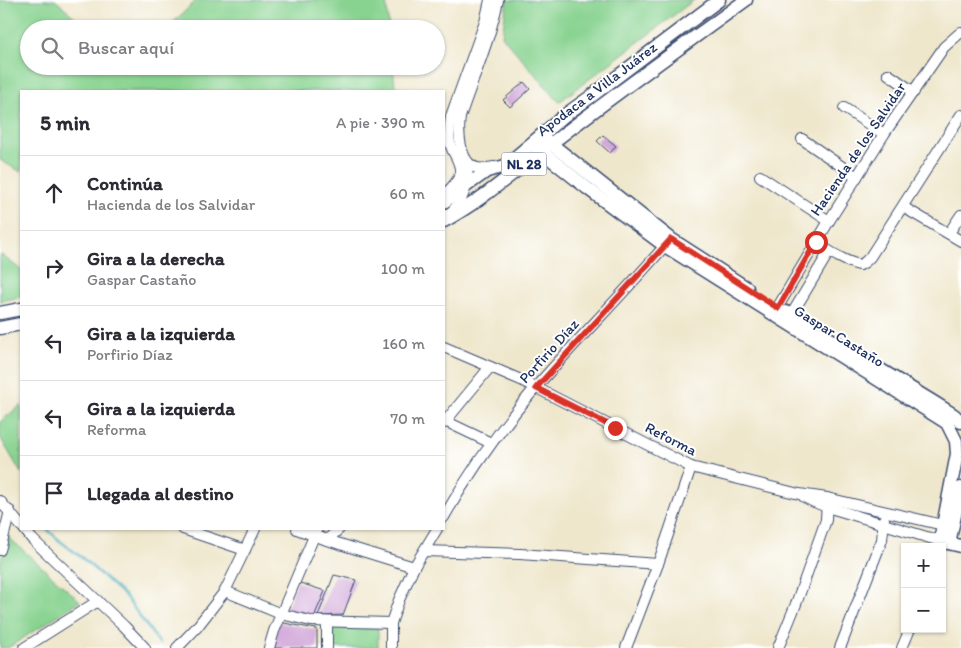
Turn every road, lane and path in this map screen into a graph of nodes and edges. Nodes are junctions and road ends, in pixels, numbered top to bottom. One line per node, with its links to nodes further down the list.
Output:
1 (490, 0): 18 (street)
2 (498, 0): 13 (street)
3 (718, 0): 12 (main road, Apodaca a Villa Juárez / NL 28)
4 (746, 0): 12 (main road, Apodaca a Villa Juárez / NL 28)
5 (961, 32): 7 (street, Hacienda de los Salvidar)
6 (888, 74): 7 (street)
7 (914, 92): 10 (street, Hacienda de los Salvidar)
8 (844, 108): 10 (street)
9 (961, 115): 20 (street)
10 (884, 134): 16 (street, Hacienda de los Salvidar)
11 (802, 139): 16 (street)
12 (541, 144): 14 (main road, Apodaca a Villa Juárez / NL 28); 23 (main road, Apodaca a Villa Juárez / NL 28); 28 (main road, Gaspar Castaño)
13 (466, 160): 14 (street); 17 (street)
14 (507, 165): 17 (main road, Apodaca a Villa Juárez / NL 28)
15 (760, 176): 24 (street)
16 (857, 177): 24 (street, Hacienda de los Salvidar)
17 (465, 188): 19 (main road, Apodaca a Villa Juárez / NL 28); 22 (street)
18 (445, 194)
19 (445, 201)
20 (903, 207): 25 (street); 29 (street)
21 (961, 214): 25 (street)
22 (445, 216)
23 (445, 220)
24 (829, 220): 27 (street, Hacienda de los Salvidar)
25 (949, 233): 26 (street)
26 (961, 241)
27 (816, 242): 29 (street); 31 (street, Hacienda de los Salvidar)
28 (668, 243): 31 (main road, Gaspar Castaño); 38 (street, Porfirio Díaz)
29 (829, 252): 33 (street)
30 (20, 308): 32 (main road)
31 (775, 311): 33 (main road, Gaspar Castaño)
32 (0, 313)
33 (789, 319): 40 (main road, Gaspar Castaño); 51 (main road, Gaspar Castaño)
34 (20, 324): 35 (main road)
35 (0, 328)
36 (445, 347): 37 (street, Reforma)
37 (490, 367): 38 (street, Reforma); 39 (street)
38 (536, 388): 41 (street, Porfirio Díaz); 42 (street, Reforma)
39 (445, 422): 41 (street)
40 (961, 422)
41 (491, 443): 48 (street, Porfirio Díaz)
42 (691, 467): 45 (street, Reforma); 64 (street)
43 (961, 488): 51 (main road, Gaspar Castaño)
44 (0, 501): 46 (street)
45 (827, 502): 47 (street); 50 (street); 79 (street)
46 (16, 510): 49 (street); 61 (street)
47 (885, 511): 50 (street); 51 (street)
48 (445, 515)
49 (20, 523)
50 (884, 525): 60 (street); 80 (street)
51 (953, 527): 60 (main road, Gaspar Castaño)
52 (25, 530): 67 (street)
53 (185, 530): 62 (street)
54 (255, 530): 62 (street)
55 (303, 530): 58 (street)
56 (337, 530): 59 (street)
57 (436, 530): 63 (street)
58 (316, 532): 59 (street); 68 (street)
59 (327, 540): 65 (street)
60 (947, 545)
61 (0, 550)
62 (245, 550): 66 (street)
63 (424, 551): 64 (street); 65 (street)
64 (658, 564): 78 (street)
65 (414, 567): 70 (street)
66 (225, 591): 68 (street); 72 (street)
67 (98, 601): 73 (street); 74 (street)
68 (281, 614): 69 (street); 75 (street)
69 (327, 622): 70 (street); 76 (street)
70 (390, 623): 77 (street)
71 (908, 633): 81 (street)
72 (180, 647)
73 (24, 648)
74 (145, 648)
75 (269, 648)
76 (328, 648)
77 (391, 648)
78 (626, 648)
79 (778, 648)
80 (840, 648)
81 (902, 648)

